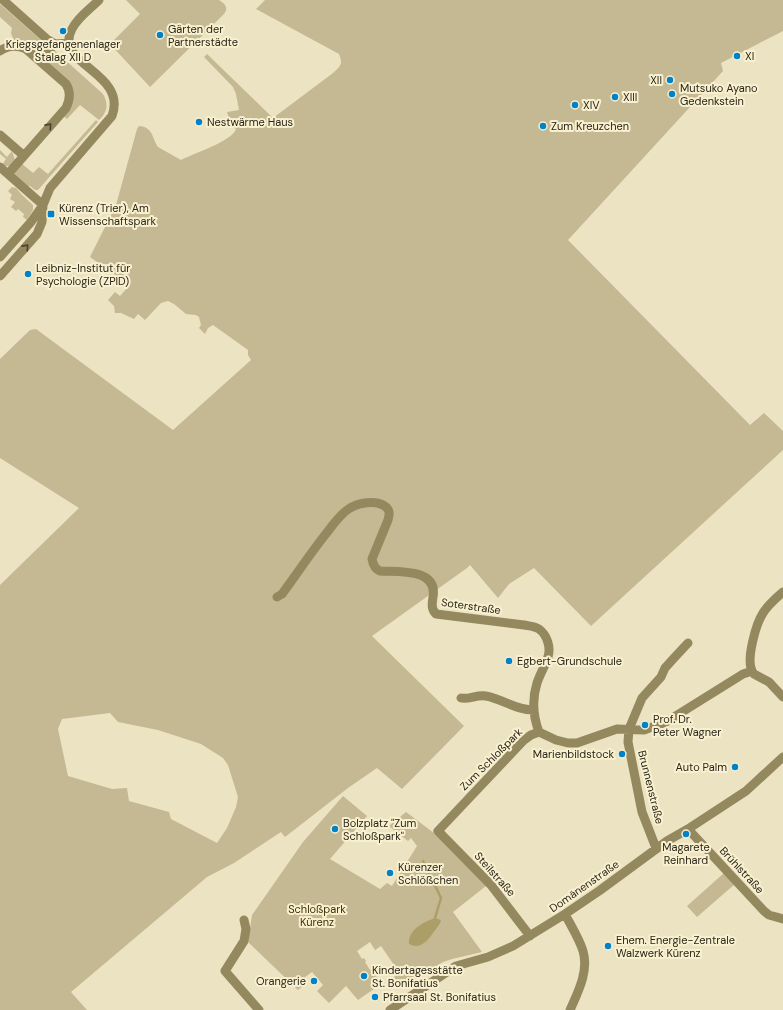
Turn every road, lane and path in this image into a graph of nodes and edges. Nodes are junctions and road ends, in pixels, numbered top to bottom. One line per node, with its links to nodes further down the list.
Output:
1 (3, 0): 4 (street)
2 (18, 0): 4 (street)
3 (99, 0): 5 (street)
4 (11, 7): 6 (street)
5 (69, 43): 6 (street); 13 (street)
6 (55, 44): 8 (street)
7 (0, 51): 8 (street)
8 (40, 60): 10 (street, one-way to 8)
9 (0, 136): 10 (street)
10 (23, 155): 12 (street)
11 (0, 167): 12 (street)
12 (8, 174): 13 (street)
13 (43, 205): 14 (street); 15 (street, one-way to 13)
14 (0, 257)
15 (0, 276)
16 (783, 592): 19 (street)
17 (277, 597): 22 (street, Soterstraße)
18 (688, 643): 23 (street)
19 (752, 671): 20 (street); 23 (street, Zum Schloßpark)
20 (783, 697)
21 (461, 698): 22 (street)
22 (534, 710): 24 (street, Soterstraße)
23 (629, 730): 24 (street, Zum Schloßpark); 28 (street, Brunnenstraße)
24 (539, 732): 27 (street, Zum Schloßpark)
25 (782, 757): 26 (street, Domänenstraße)
26 (688, 830): 28 (street, Domänenstraße); 30 (street, Brühlstraße)
27 (438, 831): 32 (street, Steilstraße)
28 (656, 848): 29 (street, Domänenstraße)
29 (565, 914): 32 (street, Domänenstraße); 35 (street)
30 (783, 919)
31 (244, 920): 33 (street)
32 (530, 936): 34 (street, Domänenstraße)
33 (259, 1010)
34 (390, 1010)
35 (570, 1010)

